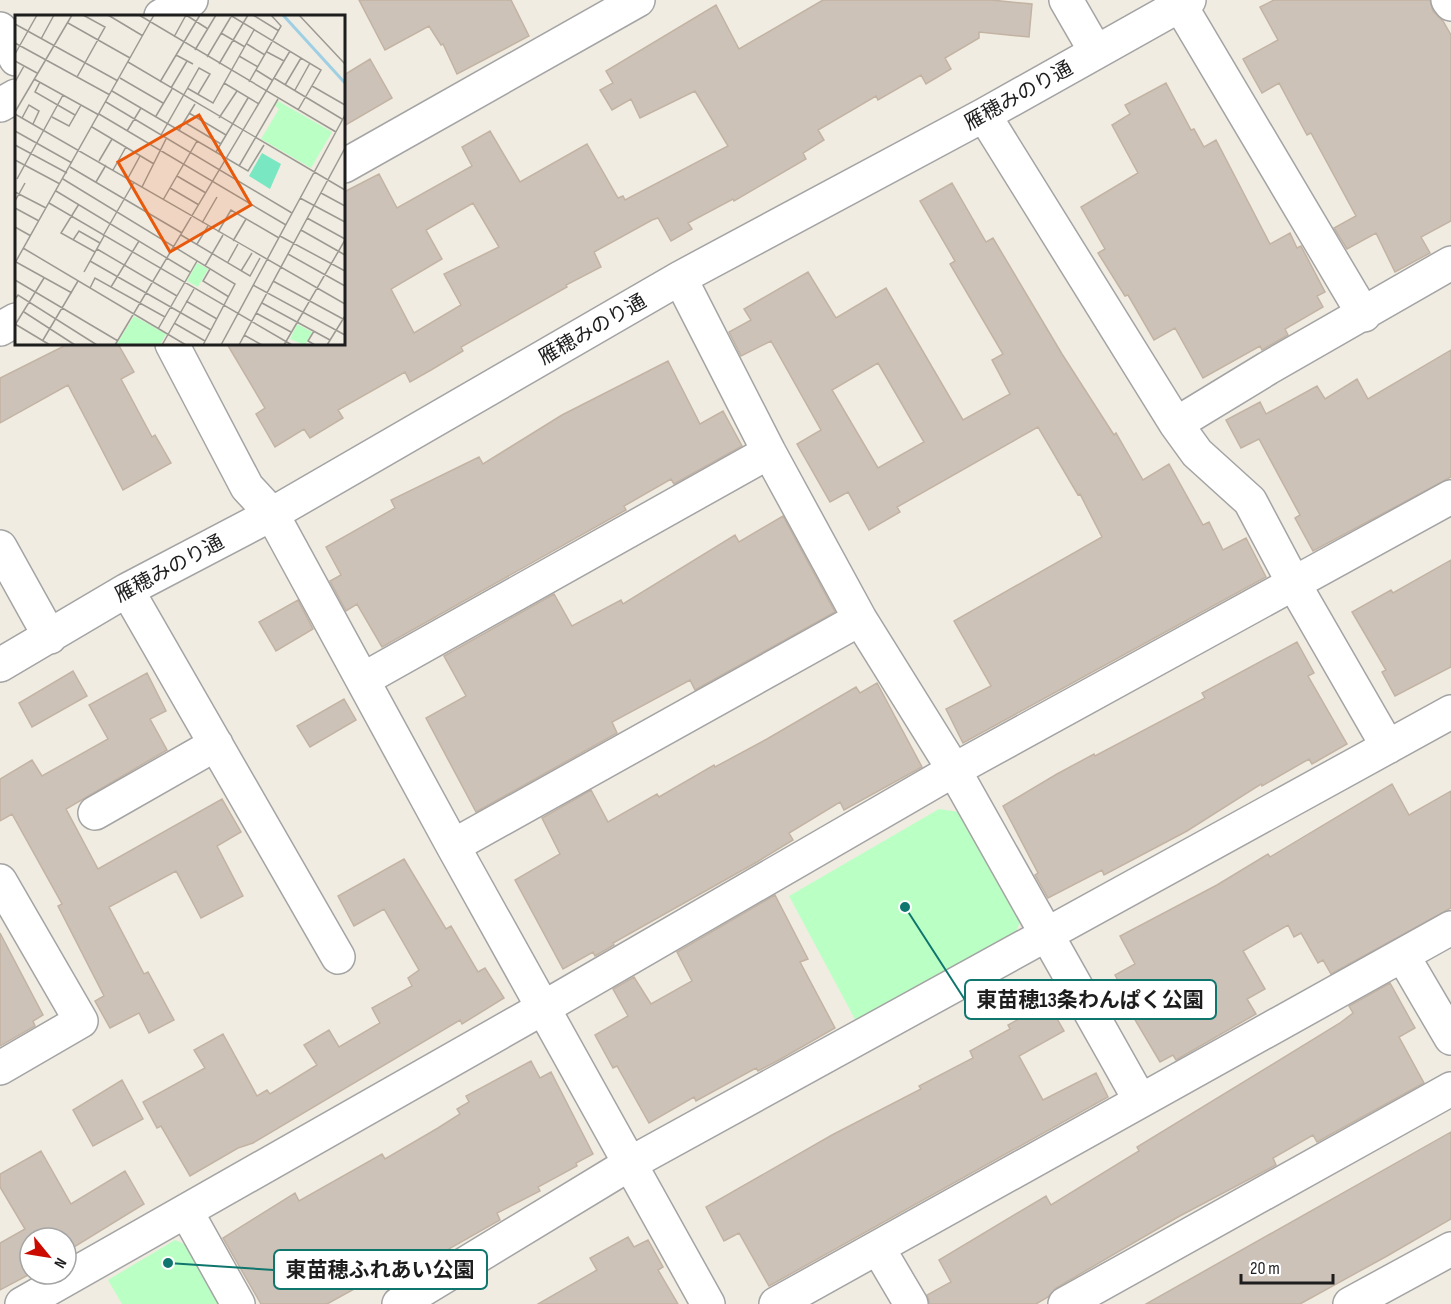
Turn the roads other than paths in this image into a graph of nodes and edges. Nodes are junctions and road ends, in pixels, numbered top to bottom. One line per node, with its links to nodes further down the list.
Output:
1 (191, 0): 7 (street)
2 (638, 0): 14 (street)
3 (1066, 0): 9 (street)
4 (1448, 0): 6 (street)
5 (1184, 2): 9 (street, 雁穂みのり通); 17 (street)
6 (1451, 4)
7 (163, 15)
8 (0, 30): 10 (street)
9 (1096, 52): 13 (street, 雁穂みのり通)
10 (15, 57)
11 (15, 97): 12 (street)
12 (0, 105)
13 (984, 115): 16 (street, 雁穂みのり通); 21 (street)
14 (345, 165)
15 (1451, 263): 17 (street)
16 (680, 278): 22 (street); 24 (street, 雁穂みのり通)
17 (1364, 315): 21 (street)
18 (15, 321): 19 (street)
19 (0, 329)
20 (173, 345): 24 (street)
21 (1176, 424): 26 (street)
22 (769, 452): 28 (street); 31 (street)
23 (1451, 497): 26 (street)
24 (272, 514): 27 (street, 雁穂みのり通); 31 (street)
25 (0, 547): 29 (street)
26 (1294, 584): 34 (street); 35 (street)
27 (127, 590): 29 (street, 雁穂みのり通); 33 (street)
28 (860, 619): 35 (street); 37 (street)
29 (50, 637): 30 (street, 雁穂みのり通)
30 (0, 665)
31 (364, 679): 37 (street)
32 (1451, 712): 34 (street)
33 (216, 744): 36 (street); 42 (street)
34 (1388, 747): 40 (street)
35 (954, 770): 40 (street); 43 (street)
36 (95, 813)
37 (453, 846): 43 (street)
38 (0, 881): 45 (street)
39 (1451, 928): 41 (street)
40 (1047, 936): 47 (street); 48 (street)
41 (1403, 956): 44 (street); 47 (street)
42 (338, 957)
43 (543, 1008): 48 (street); 49 (street)
44 (1451, 1038)
45 (0, 1068)
46 (1451, 1089): 58 (street)
47 (1140, 1100): 50 (street)
48 (631, 1163): 54 (street); 55 (street)
49 (186, 1211): 52 (street); 53 (street)
50 (878, 1248): 56 (street); 57 (street)
51 (1451, 1249): 59 (street)
52 (22, 1304)
53 (238, 1304)
54 (399, 1304)
55 (708, 1304)
56 (776, 1304)
57 (911, 1304)
58 (1065, 1304)
59 (1350, 1304)

